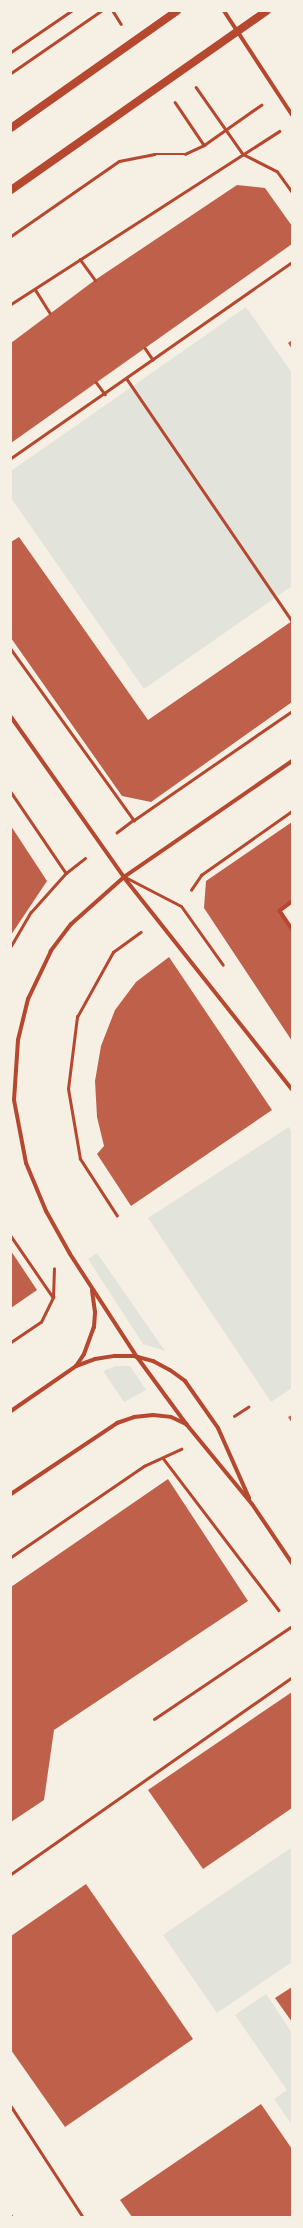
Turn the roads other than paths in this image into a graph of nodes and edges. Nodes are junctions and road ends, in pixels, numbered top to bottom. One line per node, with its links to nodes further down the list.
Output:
1 (177, 11): 6 (main road)
2 (224, 11): 4 (street)
3 (267, 11): 4 (main road)
4 (237, 32): 5 (street); 7 (main road)
5 (292, 115)
6 (11, 128)
7 (11, 190)
8 (11, 717): 10 (street)
9 (292, 761): 10 (street)
10 (124, 877): 13 (lane); 14 (street); 15 (street)
11 (292, 902): 12 (street)
12 (292, 929)
13 (223, 965)
14 (292, 1089)
15 (90, 1284): 16 (street); 17 (street)
16 (137, 1357): 17 (street); 19 (street); 21 (street)
17 (76, 1366): 18 (street)
18 (11, 1411)
19 (187, 1425): 20 (street); 21 (street)
20 (11, 1494)
21 (252, 1504): 22 (street)
22 (292, 1563)
23 (292, 1626): 24 (lane)
24 (154, 1719)

